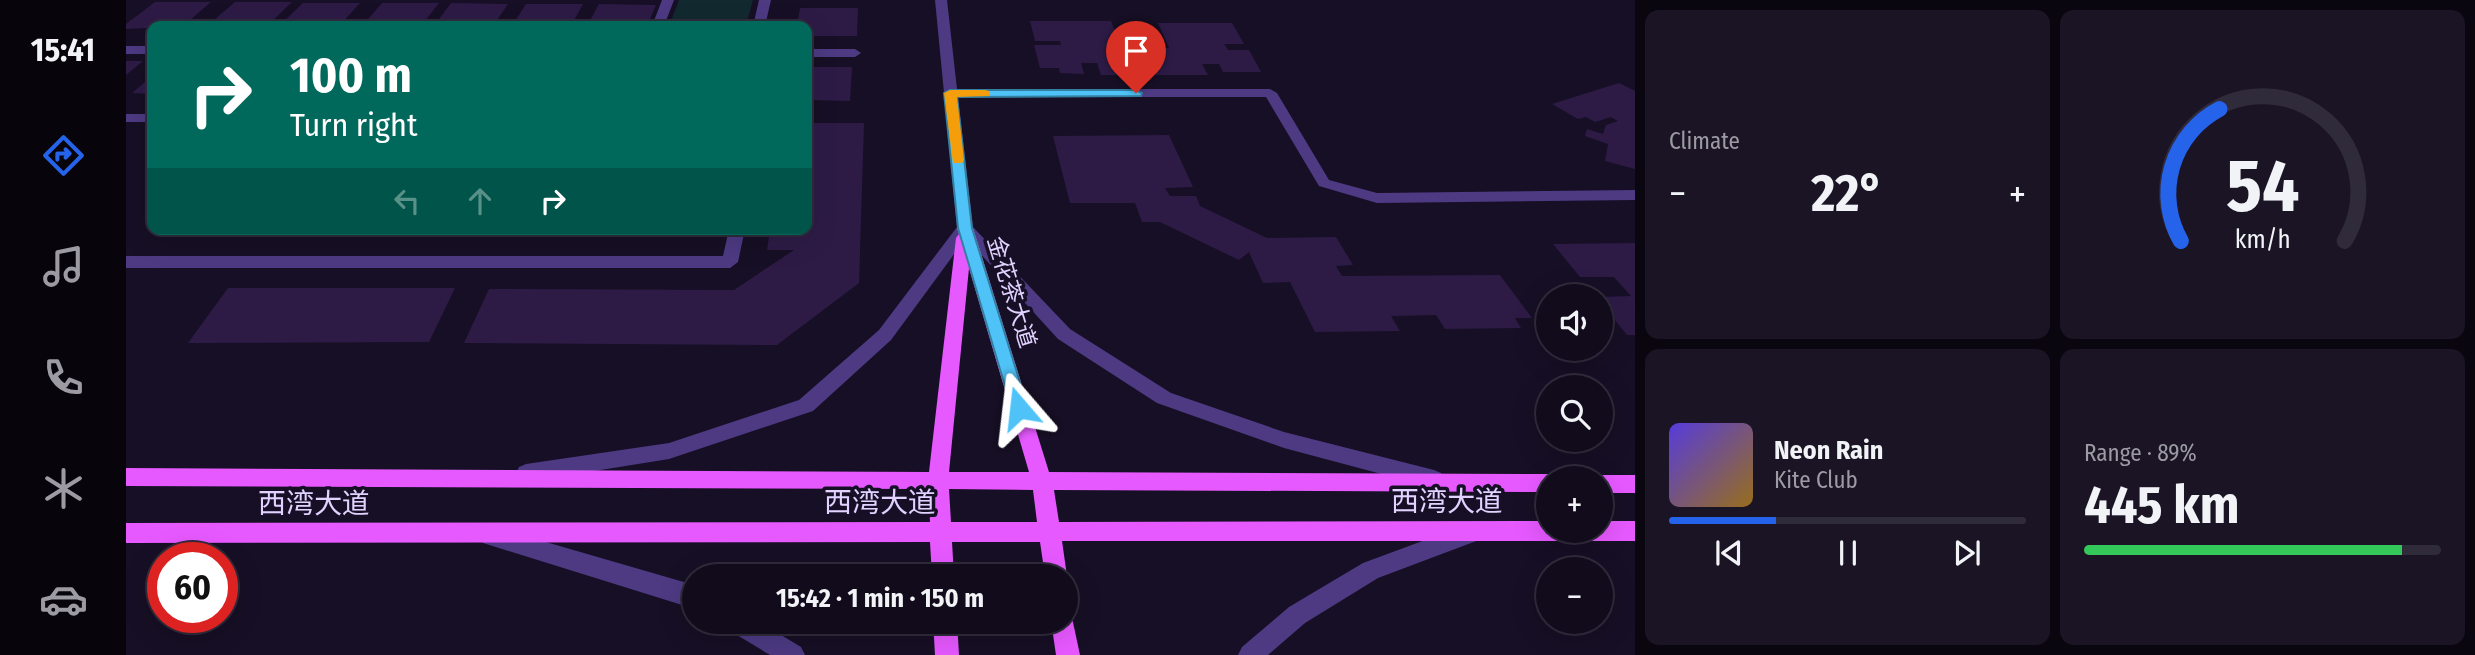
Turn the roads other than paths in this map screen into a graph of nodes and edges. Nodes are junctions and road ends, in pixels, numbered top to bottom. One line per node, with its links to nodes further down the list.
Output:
1 (668, 0): 4 (street)
2 (765, 0): 5 (street)
3 (941, 0): 10 (street, 金花茶大道)
4 (660, 21)
5 (760, 21)
6 (126, 50): 7 (street)
7 (147, 50)
8 (812, 53): 9 (street)
9 (855, 53)
10 (950, 93): 13 (street); 14 (street, 金花茶大道)
11 (126, 118): 12 (street)
12 (147, 118)
13 (1635, 195)
14 (965, 228): 18 (street); 19 (main road, 金花茶大道); 20 (main road, 金花茶大道); 21 (street)
15 (736, 235): 16 (street)
16 (126, 262)
17 (126, 477): 18 (main road, 西湾大道)
18 (497, 478): 19 (main road, 西湾大道)
19 (938, 481): 20 (main road, 西湾大道); 25 (main road, 金花茶大道)
20 (1042, 481): 21 (main road, 西湾大道); 26 (main road, 金花茶大道)
21 (1449, 483): 22 (main road, 西湾大道)
22 (1536, 483)
23 (1613, 484): 24 (main road)
24 (1635, 484)
25 (940, 531): 26 (main road, 西湾大道); 30 (main road, 西湾大道); 31 (main road, 金花茶大道)
26 (1049, 531): 27 (main road, 西湾大道); 32 (main road, 金花茶大道)
27 (1476, 531): 28 (main road, 西湾大道); 40 (street)
28 (1635, 531)
29 (126, 533): 30 (main road, 西湾大道)
30 (481, 533): 33 (street)
31 (942, 564)
32 (1054, 564)
33 (682, 592)
34 (757, 634): 37 (street)
35 (946, 634): 38 (main road)
36 (1065, 634): 39 (main road)
37 (793, 655)
38 (947, 655)
39 (1068, 655)
40 (1250, 655)

